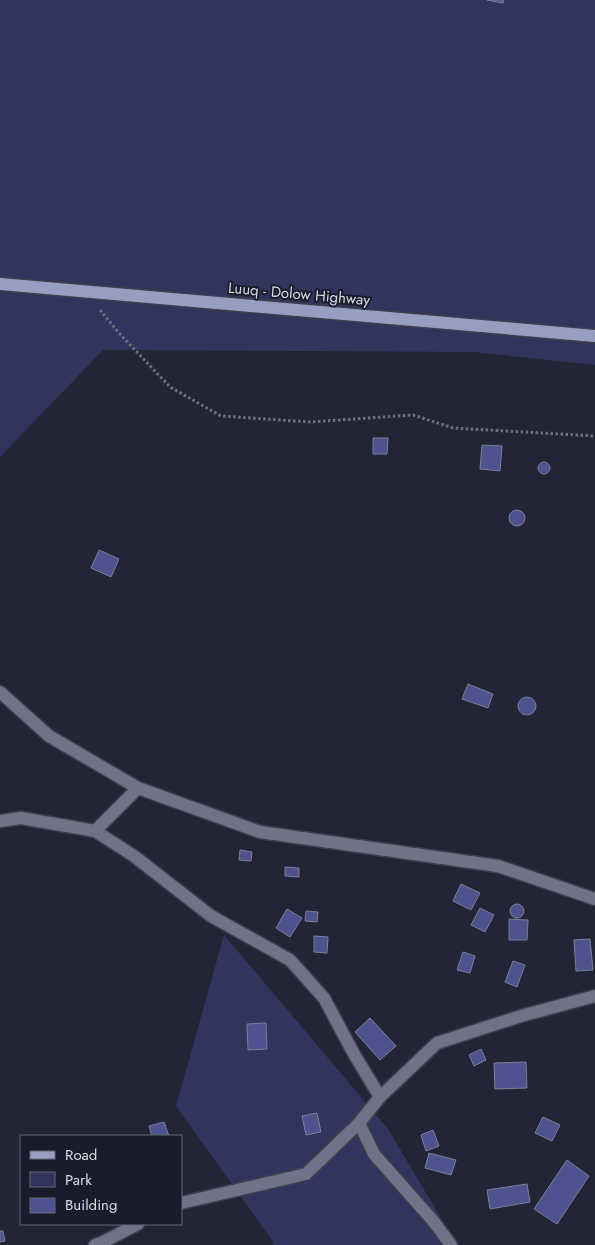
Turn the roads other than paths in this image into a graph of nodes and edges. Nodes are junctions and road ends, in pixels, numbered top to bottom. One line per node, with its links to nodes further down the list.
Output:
1 (0, 284): 2 (main road, Luuq - Dolow Highway)
2 (595, 336)
3 (0, 692): 4 (street)
4 (138, 788): 6 (street); 7 (street)
5 (0, 821): 6 (street)
6 (95, 831): 9 (street)
7 (595, 899)
8 (595, 996): 9 (street)
9 (380, 1096): 10 (street)
10 (359, 1123): 11 (street); 14 (street)
11 (182, 1203)
12 (136, 1225): 13 (street)
13 (95, 1245)
14 (451, 1245)

